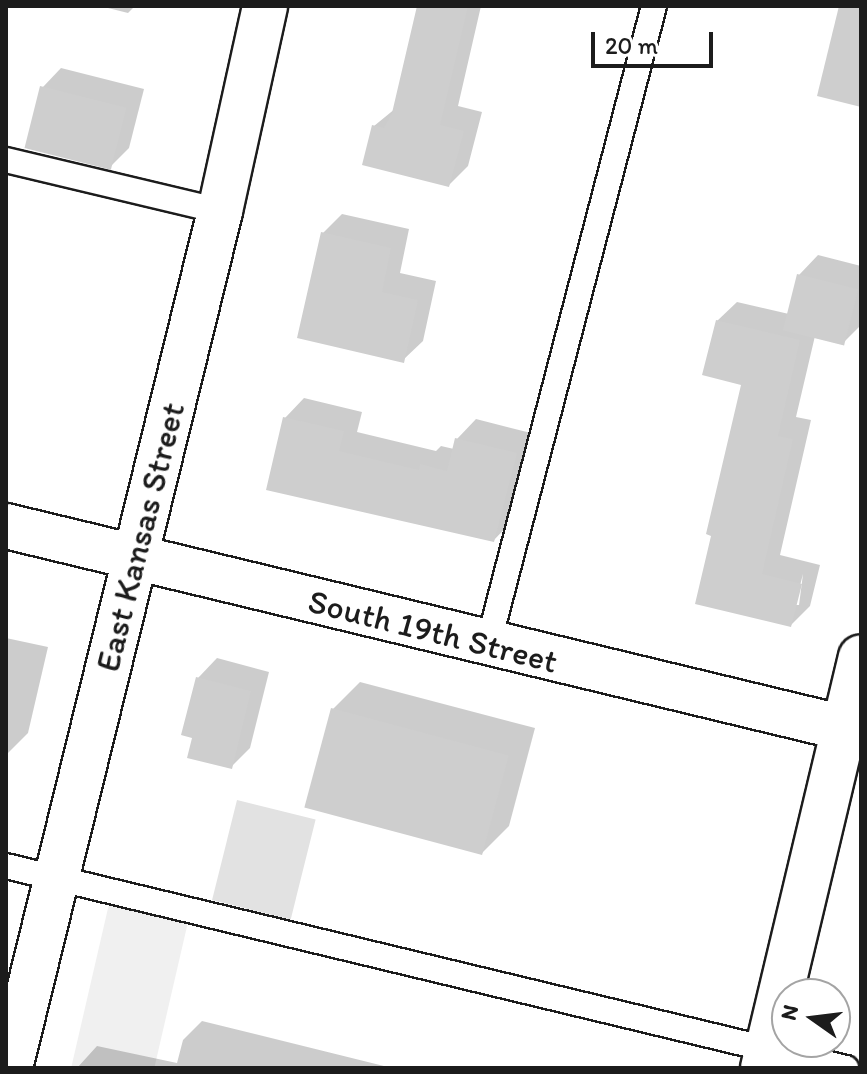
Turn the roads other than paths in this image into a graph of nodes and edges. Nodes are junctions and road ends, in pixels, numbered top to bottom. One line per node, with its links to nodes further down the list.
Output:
1 (265, 6): 4 (street, East Kansas Street)
2 (654, 6): 7 (lane)
3 (6, 160): 4 (lane)
4 (220, 211): 6 (street, East Kansas Street)
5 (6, 526): 6 (street, South 19th Street)
6 (135, 558): 7 (street, South 19th Street); 11 (street, East Kansas Street)
7 (488, 645): 9 (street, South 19th Street)
8 (861, 658): 9 (street)
9 (852, 731): 12 (street)
10 (6, 866): 11 (lane)
11 (53, 878): 12 (lane); 13 (street, East Kansas Street)
12 (766, 1059): 14 (lane)
13 (10, 1068)
14 (846, 1068)

